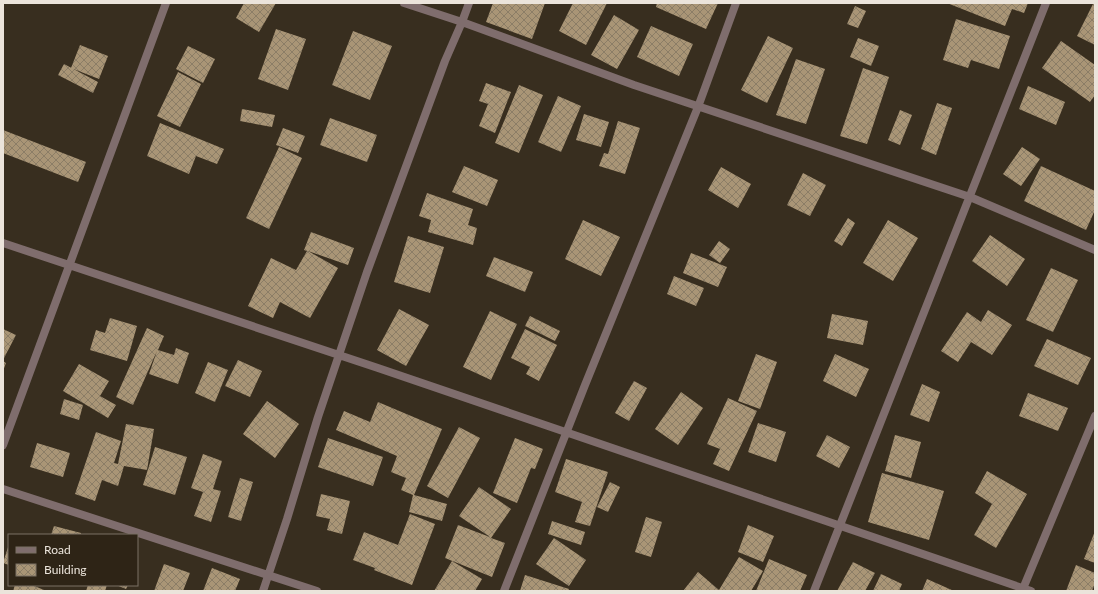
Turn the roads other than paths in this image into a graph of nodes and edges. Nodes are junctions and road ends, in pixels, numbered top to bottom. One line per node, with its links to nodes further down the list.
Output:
1 (166, 3): 11 (street)
2 (404, 3): 6 (street)
3 (469, 3): 6 (street)
4 (736, 3): 7 (street)
5 (1046, 3): 8 (street)
6 (462, 22): 7 (street); 12 (street)
7 (698, 107): 8 (street); 14 (street)
8 (970, 197): 10 (street); 17 (street)
9 (3, 243): 11 (street)
10 (1095, 250)
11 (70, 265): 12 (street); 15 (street)
12 (339, 355): 14 (street); 18 (street)
13 (1095, 416): 19 (street)
14 (566, 432): 17 (street); 22 (street)
15 (3, 445)
16 (3, 489): 18 (street)
17 (840, 526): 19 (street); 23 (street)
18 (268, 575): 20 (street); 21 (street)
19 (1026, 590)
20 (263, 591)
21 (316, 591)
22 (504, 591)
23 (814, 591)

